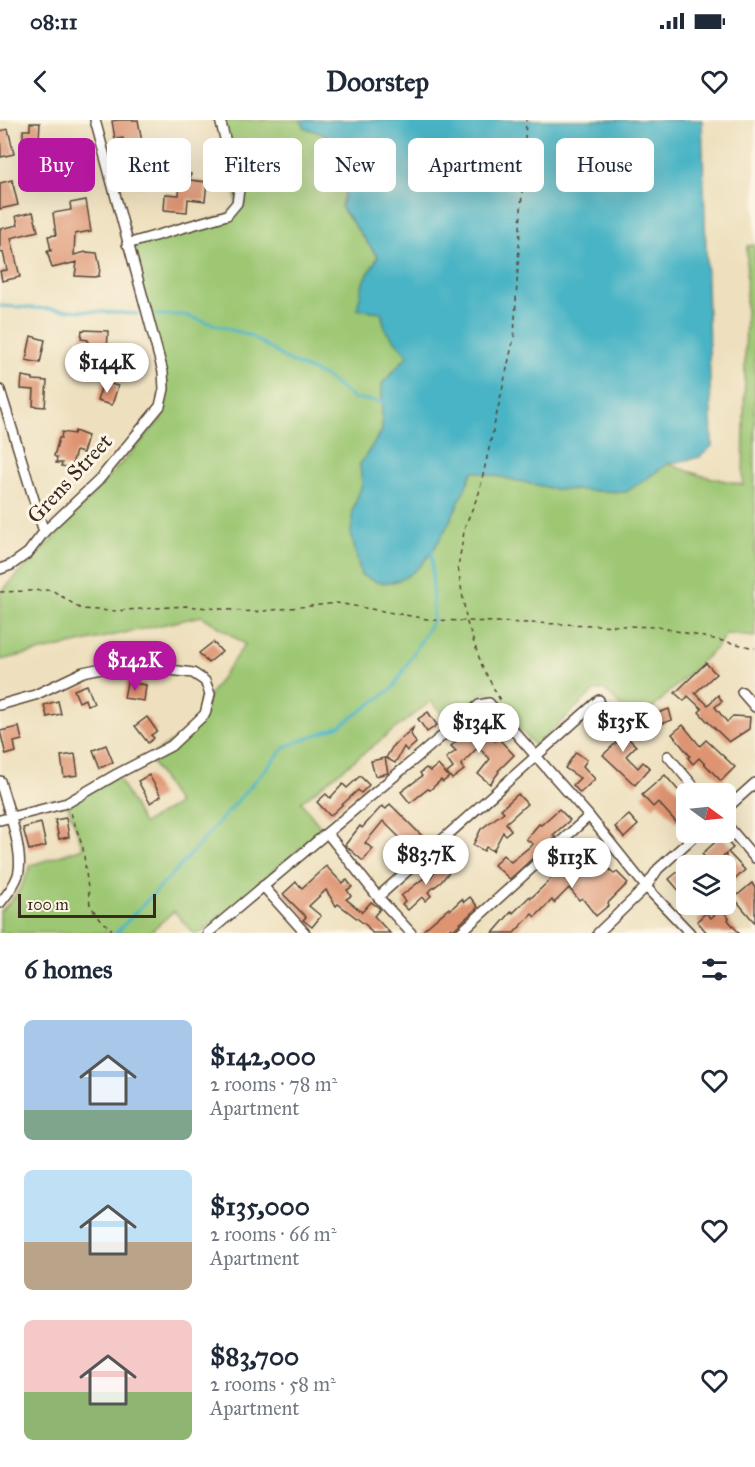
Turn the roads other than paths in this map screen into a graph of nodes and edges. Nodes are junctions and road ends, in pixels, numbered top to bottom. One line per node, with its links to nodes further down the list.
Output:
1 (95, 120): 3 (street)
2 (220, 120): 3 (street)
3 (128, 244): 6 (street, Grens Street)
4 (0, 390): 5 (street)
5 (1, 401): 6 (street)
6 (44, 532): 7 (street, Grens Street)
7 (0, 569)
8 (742, 692): 11 (street)
9 (599, 700): 12 (street)
10 (0, 705): 19 (street)
11 (755, 707)
12 (536, 756): 18 (street); 20 (street); 26 (street)
13 (668, 756): 15 (street)
14 (0, 782): 19 (street)
15 (691, 783)
16 (755, 783): 17 (street)
17 (736, 800)
18 (589, 816): 25 (street); 31 (street)
19 (5, 819): 27 (street)
20 (327, 833): 24 (street); 26 (street)
21 (736, 836): 23 (street)
22 (687, 843): 25 (street)
23 (755, 858)
24 (263, 886): 28 (street); 29 (street)
25 (646, 887): 32 (street); 33 (street)
26 (378, 897): 30 (street)
27 (0, 903)
28 (208, 933)
29 (305, 933)
30 (411, 933)
31 (460, 933)
32 (599, 933)
33 (690, 933)

